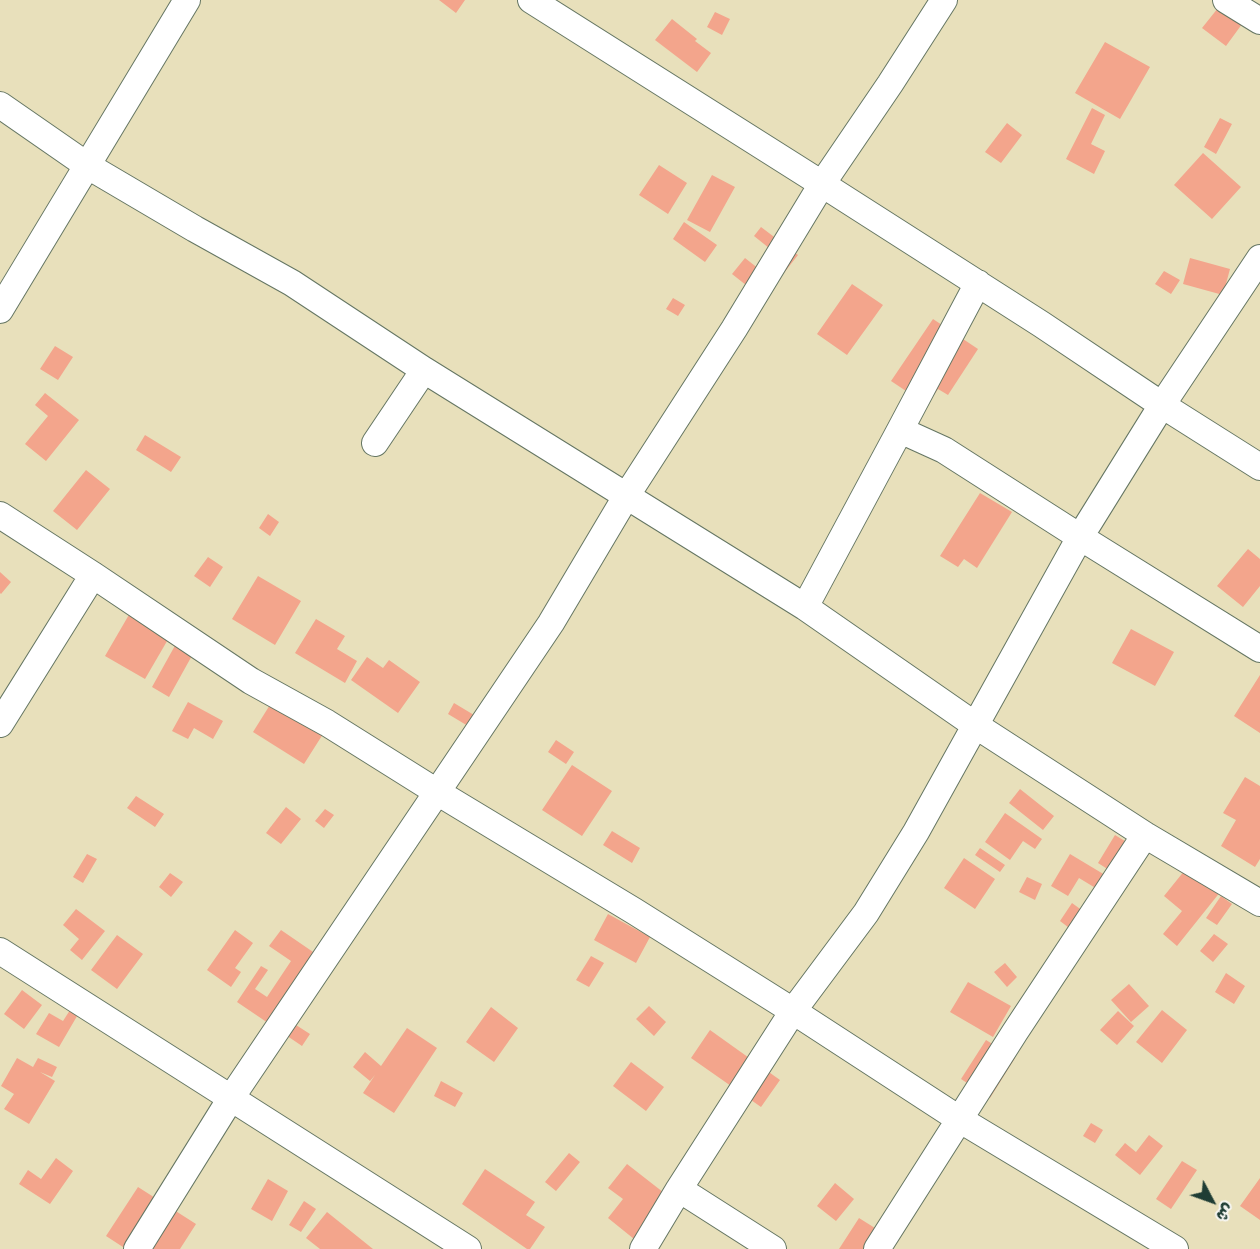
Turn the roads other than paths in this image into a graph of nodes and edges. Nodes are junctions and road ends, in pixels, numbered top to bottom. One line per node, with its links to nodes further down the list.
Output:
1 (187, 0): 7 (street)
2 (531, 0): 8 (street)
3 (944, 0): 8 (street)
4 (1226, 0): 5 (street)
5 (1260, 21)
6 (0, 105): 7 (street)
7 (88, 166): 11 (street); 12 (street)
8 (822, 184): 10 (street); 17 (street)
9 (1258, 264): 13 (street)
10 (978, 283): 13 (street); 14 (street)
11 (0, 310)
12 (424, 370): 15 (street); 17 (street)
13 (1162, 405): 16 (street); 19 (street)
14 (900, 430): 19 (street); 21 (street)
15 (375, 443)
16 (1260, 467)
17 (627, 495): 21 (street); 25 (street)
18 (0, 515): 20 (street)
19 (1080, 537): 22 (street); 24 (street)
20 (93, 575): 23 (street); 25 (street)
21 (805, 607): 24 (street)
22 (1260, 649)
23 (0, 724)
24 (975, 725): 26 (street); 29 (street)
25 (437, 792): 29 (street); 30 (street)
26 (1145, 836): 27 (street); 31 (street)
27 (1260, 903)
28 (0, 951): 30 (street)
29 (793, 1011): 31 (street); 32 (street)
30 (231, 1098): 33 (street); 34 (street)
31 (959, 1119): 37 (street); 38 (street)
32 (679, 1189): 35 (street); 36 (street)
33 (137, 1249)
34 (468, 1249)
35 (643, 1249)
36 (773, 1249)
37 (877, 1249)
38 (1175, 1249)

